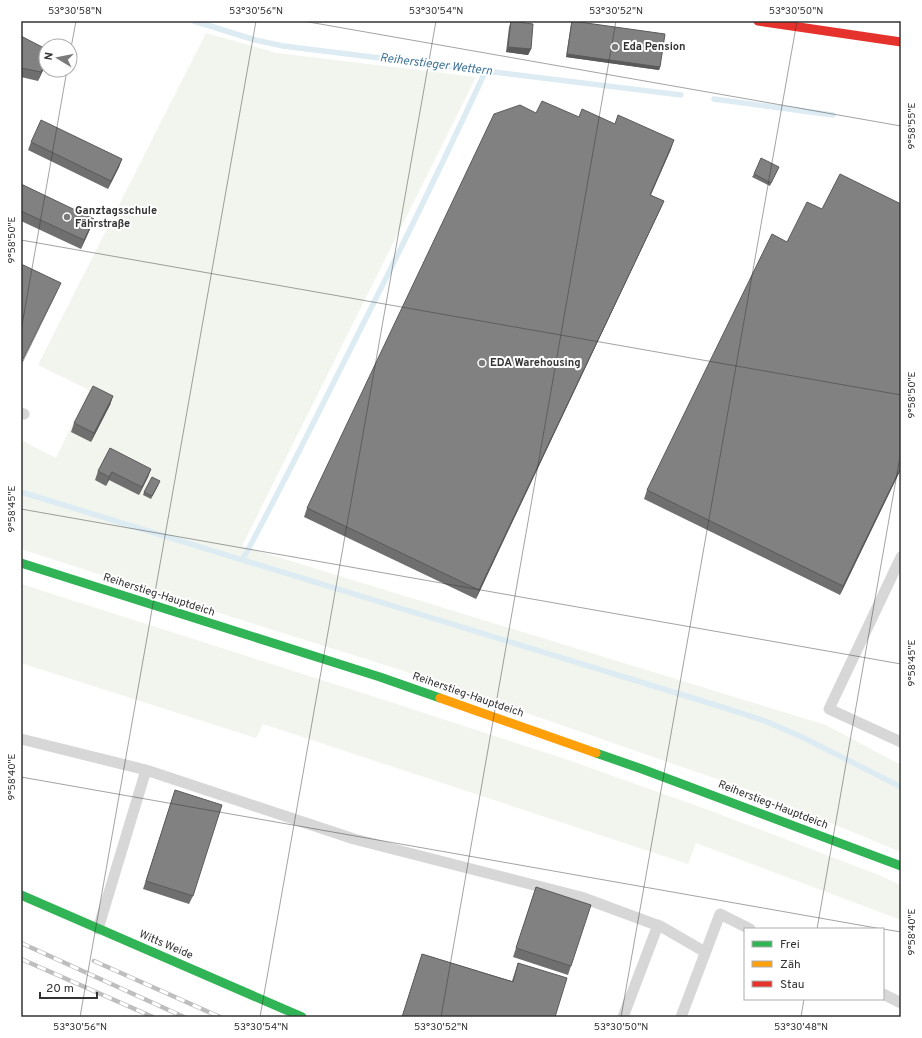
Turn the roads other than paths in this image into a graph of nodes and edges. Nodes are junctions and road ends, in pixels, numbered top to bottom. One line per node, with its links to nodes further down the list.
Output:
1 (758, 21): 2 (main road)
2 (901, 42)
3 (901, 558): 6 (lane)
4 (21, 563): 8 (main road, Reiherstieg-Hauptdeich)
5 (21, 739): 7 (lane)
6 (901, 742)
7 (146, 770): 10 (lane); 12 (lane)
8 (901, 866)
9 (21, 895): 12 (main road, Witts Weide)
10 (658, 925): 13 (lane); 17 (lane)
11 (748, 928): 13 (lane)
12 (98, 929): 16 (main road, Witts Weide)
13 (705, 952): 18 (lane)
14 (884, 994): 15 (lane)
15 (901, 1003)
16 (302, 1017)
17 (624, 1017)
18 (681, 1017)

